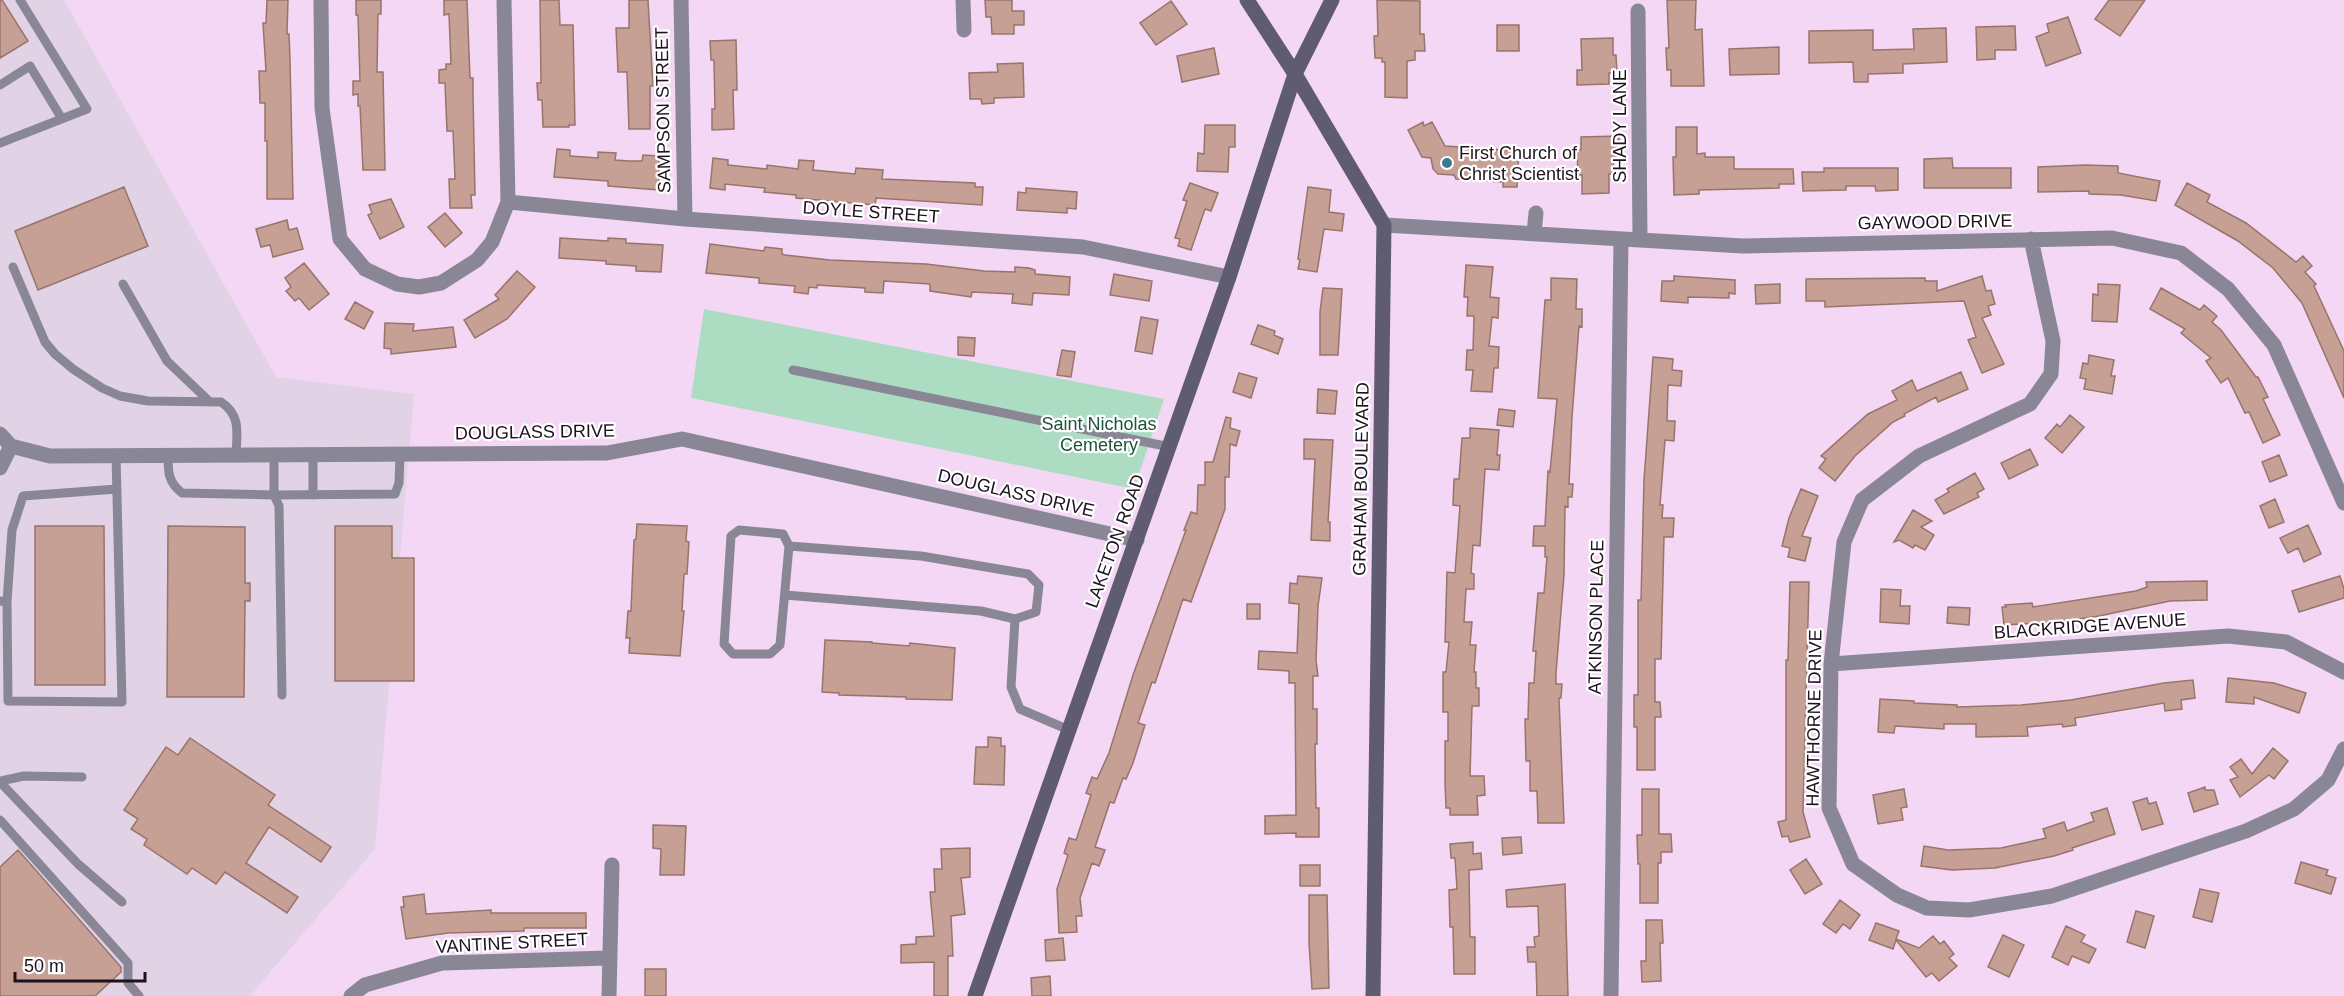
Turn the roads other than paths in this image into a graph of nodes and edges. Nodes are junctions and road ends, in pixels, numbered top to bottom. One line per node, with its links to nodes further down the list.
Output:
1 (20, 0): 12 (lane)
2 (321, 0): 14 (street)
3 (504, 0): 14 (street)
4 (681, 0): 16 (street, SAMPSON STREET)
5 (963, 0): 9 (street)
6 (1247, 0): 10 (street)
7 (1332, 0): 10 (street, LAKETON ROAD)
8 (1638, 11): 21 (street, SHADY LANE)
9 (964, 30)
10 (1295, 74): 17 (street); 23 (street, LAKETON ROAD)
11 (0, 85): 12 (lane)
12 (62, 119): 13 (lane)
13 (0, 143)
14 (508, 202): 16 (street, DOYLE STREET)
15 (1536, 213): 18 (street)
16 (685, 219): 23 (street, DOYLE STREET)
17 (1384, 225): 18 (street, GAYWOOD DRIVE); 61 (street, GRAHAM BOULEVARD)
18 (1534, 234): 19 (street, GAYWOOD DRIVE)
19 (1621, 239): 21 (street, GAYWOOD DRIVE); 62 (street, ATKINSON PLACE)
20 (2031, 239): 21 (street, GAYWOOD DRIVE); 40 (street, GAYWOOD DRIVE); 46 (street, HAWTHORNE DRIVE)
21 (1640, 240)
22 (13, 267): 26 (lane)
23 (1229, 277): 29 (street, LAKETON ROAD)
24 (123, 284): 26 (lane)
25 (792, 370): 29 (lane)
26 (210, 402): 30 (lane)
27 (0, 434): 28 (street)
28 (11, 446): 34 (street, DOUGLASS DRIVE); 36 (street)
29 (1170, 447): 41 (street, LAKETON ROAD)
30 (236, 454): 31 (street, DOUGLASS DRIVE); 35 (street, DOUGLASS DRIVE)
31 (274, 454): 32 (street, DOUGLASS DRIVE); 38 (lane)
32 (313, 454): 33 (street, DOUGLASS DRIVE); 39 (lane)
33 (400, 454): 39 (lane); 41 (street, DOUGLASS DRIVE)
34 (116, 455): 35 (street, DOUGLASS DRIVE); 37 (lane)
35 (168, 455): 38 (lane)
36 (0, 468)
37 (117, 489): 44 (lane); 44 (lane)
38 (274, 495): 39 (lane); 48 (lane)
39 (313, 495)
40 (2344, 503)
41 (1137, 540): 49 (street, LAKETON ROAD)
42 (789, 546): 43 (lane); 43 (lane); 45 (lane)
43 (785, 596): 45 (lane)
44 (3, 601)
45 (1015, 619): 49 (lane)
46 (1831, 664): 47 (street, BLACKRIDGE AVENUE); 50 (street, HAWTHORNE DRIVE)
47 (2344, 672)
48 (282, 695)
49 (1069, 730): 60 (street, LAKETON ROAD)
50 (2344, 749)
51 (82, 777): 52 (lane)
52 (0, 781): 55 (lane)
53 (0, 820): 57 (lane)
54 (612, 865): 56 (street)
55 (122, 902)
56 (608, 958): 58 (street, VANTINE STREET); 59 (street)
57 (140, 996)
58 (351, 996)
59 (609, 996)
60 (975, 996)
61 (1373, 996)
62 (1611, 996)

